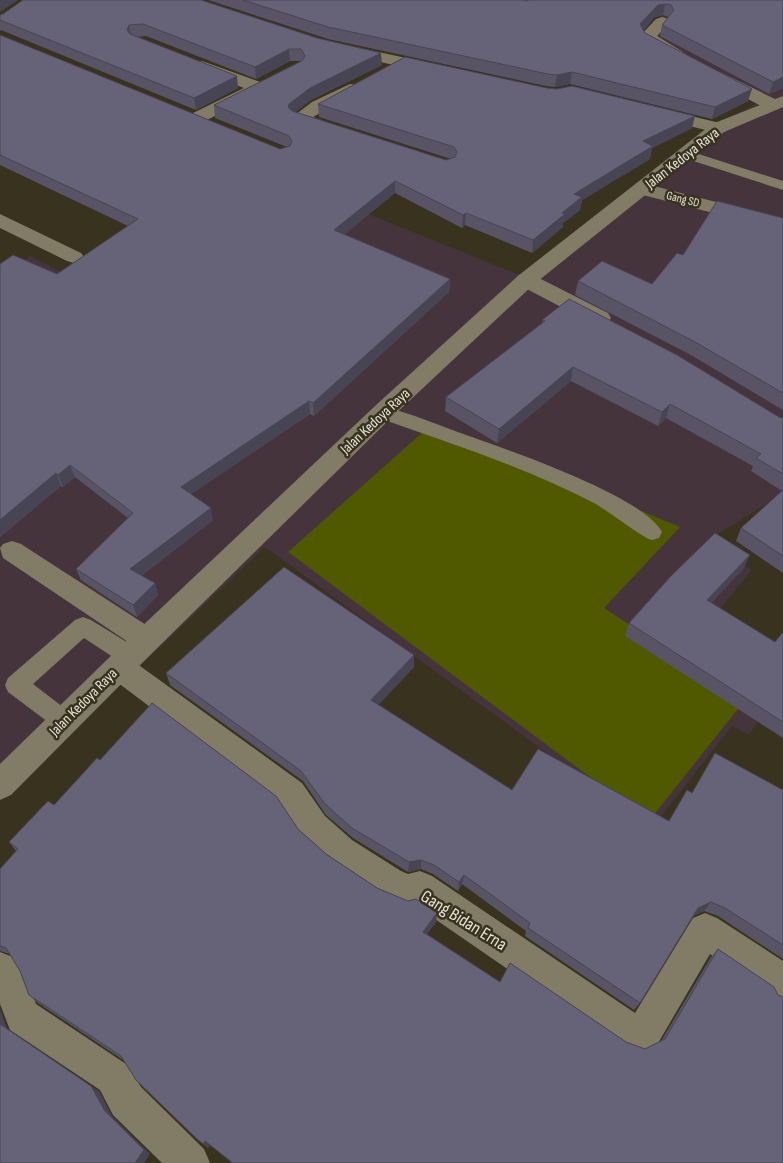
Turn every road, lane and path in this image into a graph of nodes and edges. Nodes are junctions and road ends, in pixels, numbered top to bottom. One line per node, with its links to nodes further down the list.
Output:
1 (662, 22): 4 (street)
2 (333, 47): 5 (street)
3 (184, 59): 9 (street)
4 (690, 61)
5 (403, 62): 7 (street); 16 (street)
6 (707, 70): 10 (street)
7 (452, 73)
8 (273, 79): 9 (street)
9 (257, 87): 13 (street)
10 (778, 103): 15 (street, Jalan Kedoya Raya)
11 (640, 109): 15 (street)
12 (179, 111): 13 (street)
13 (197, 118): 14 (street)
14 (214, 125)
15 (718, 128): 17 (street, Jalan Kedoya Raya)
16 (342, 133)
17 (686, 154): 18 (lane); 19 (street, Jalan Kedoya Raya)
18 (783, 186)
19 (642, 189): 21 (street, Gang SD); 23 (street, Jalan Kedoya Raya)
20 (0, 220): 22 (street)
21 (783, 225)
22 (74, 257)
23 (526, 280): 24 (street); 25 (street, Jalan Kedoya Raya)
24 (622, 329)
25 (384, 412): 26 (lane); 28 (street, Jalan Kedoya Raya)
26 (652, 532)
27 (12, 551): 28 (street)
28 (132, 654): 29 (street, Jalan Kedoya Raya); 29 (lane); 32 (street, Gang Bidan Erna)
29 (64, 721): 30 (street, Jalan Kedoya Raya)
30 (0, 784)
31 (0, 970): 33 (street)
32 (783, 988)
33 (190, 1163)

